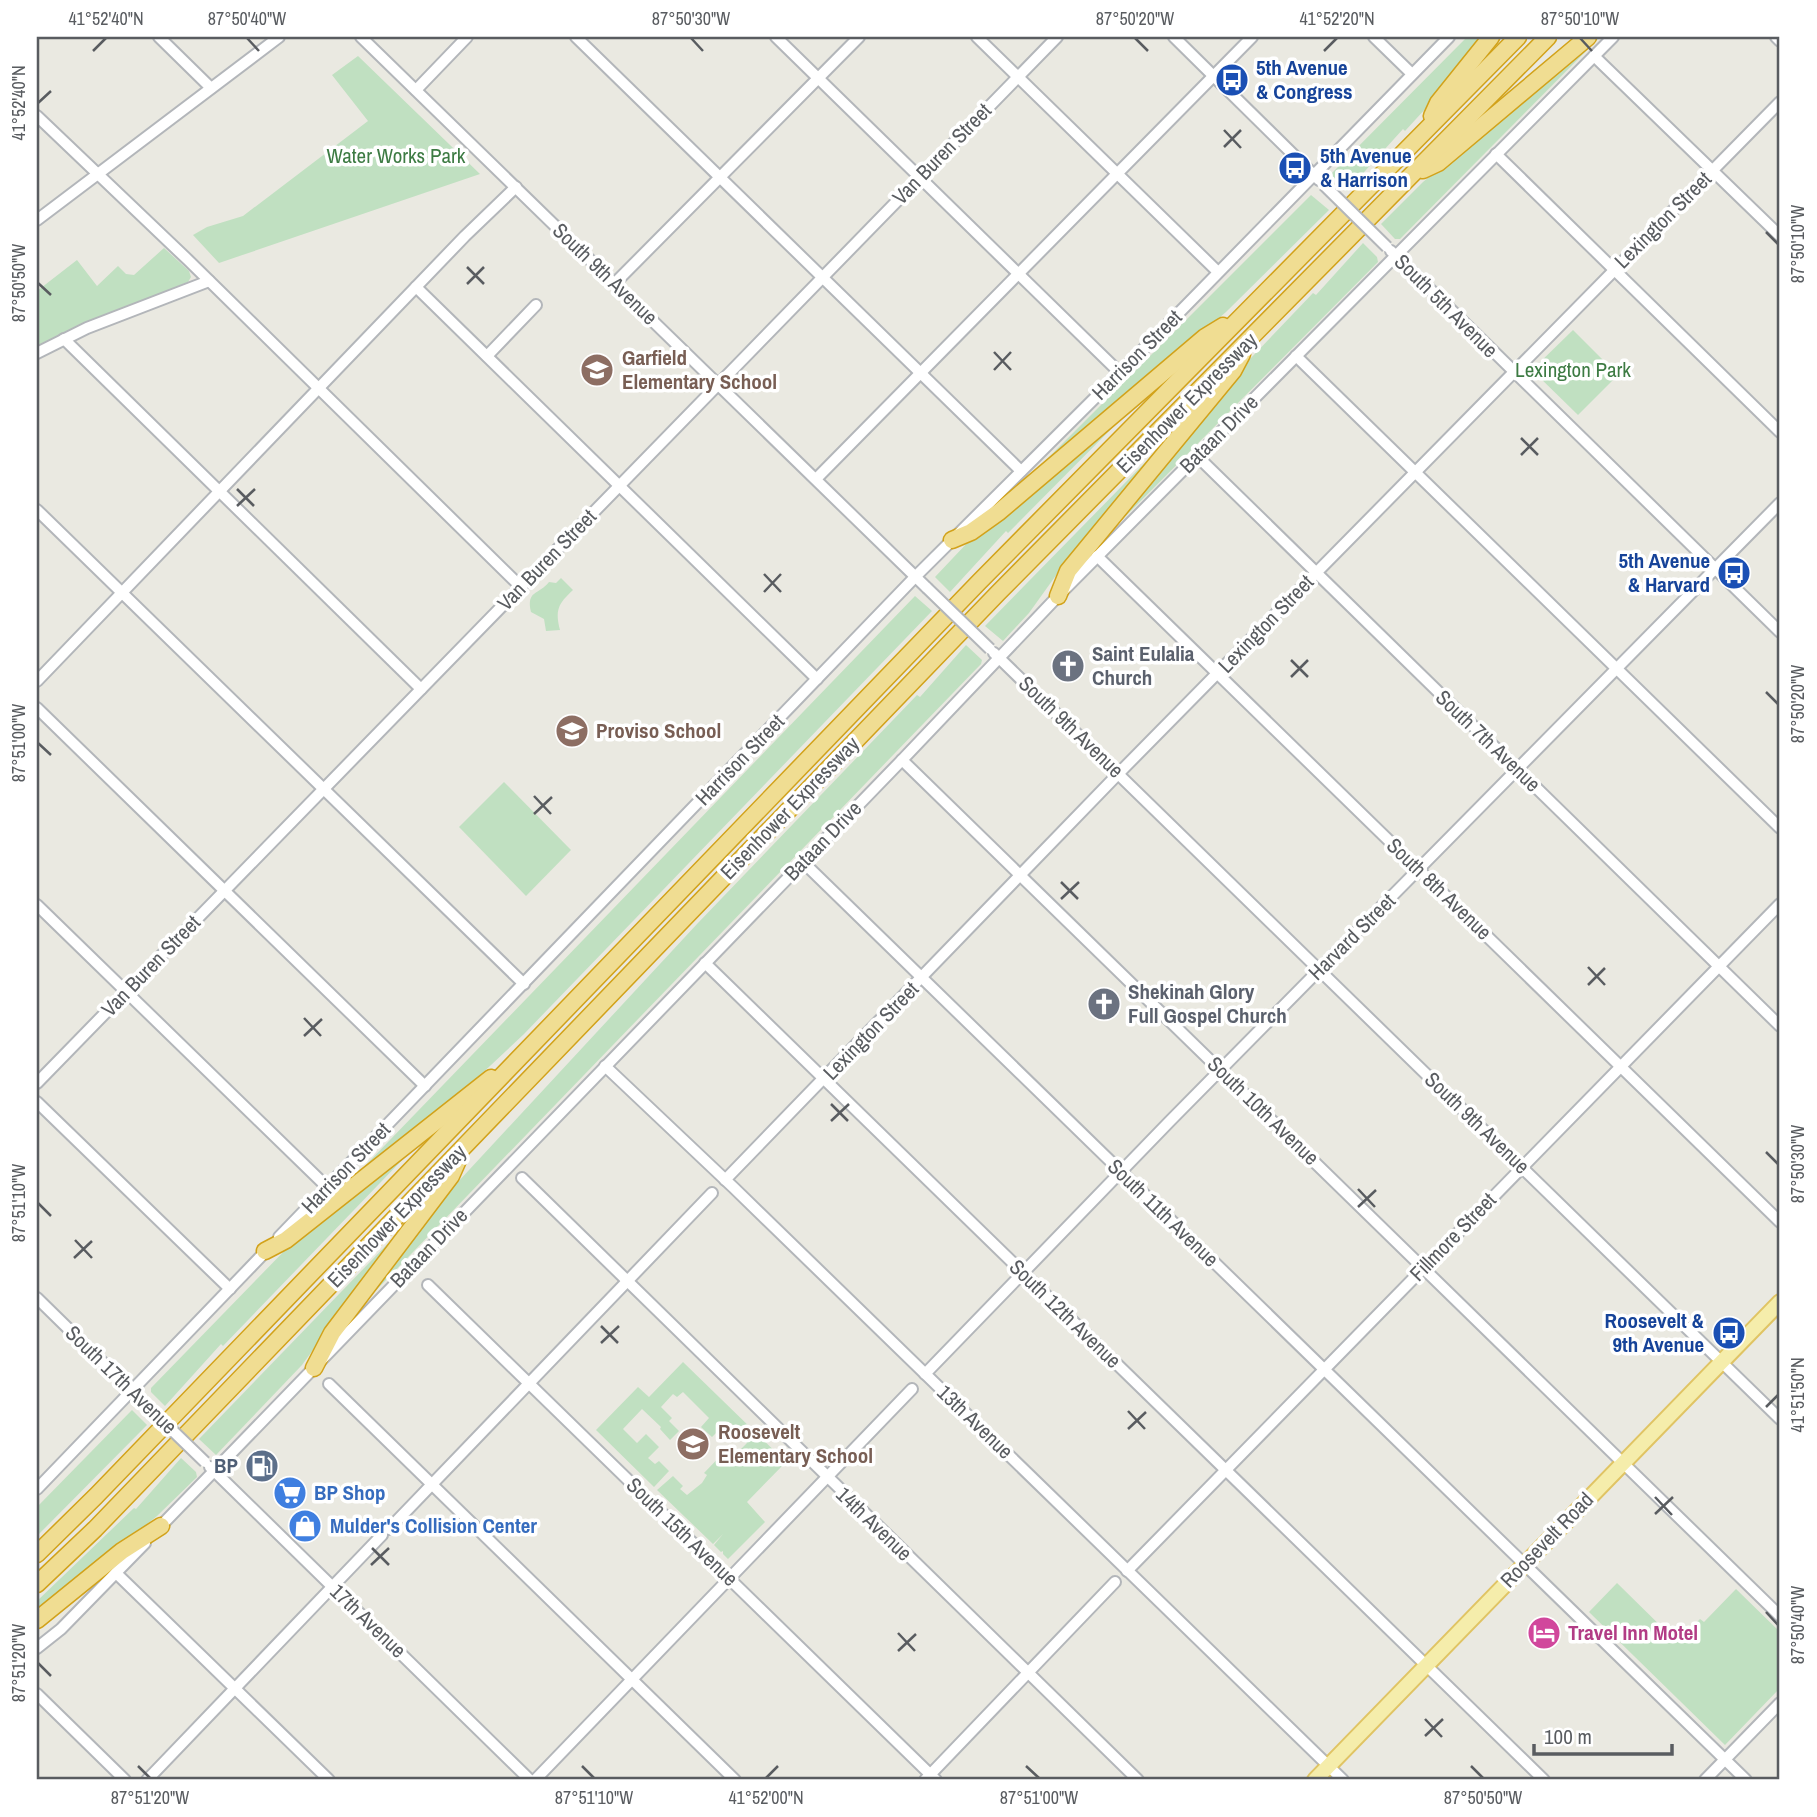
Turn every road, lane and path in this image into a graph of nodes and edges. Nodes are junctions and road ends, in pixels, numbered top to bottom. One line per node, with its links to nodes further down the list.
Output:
1 (159, 37): 26 (street)
2 (279, 37): 26 (street)
3 (361, 37): 27 (street, South 9th Avenue)
4 (467, 37): 27 (street)
5 (576, 37): 37 (street)
6 (776, 37): 25 (street)
7 (859, 37): 25 (street)
8 (977, 37): 24 (street)
9 (1057, 37): 24 (street, Van Buren Street)
10 (1174, 37): 23 (street, South 5th Avenue)
11 (1252, 37): 23 (street)
12 (1374, 37): 22 (street)
13 (1449, 37): 22 (street, Harrison Street)
14 (1491, 37): 30 (highway)
15 (1518, 37): 30 (highway, Eisenhower Expressway)
16 (1548, 37): 36 (highway, Eisenhower Expressway)
17 (1588, 37): 36 (highway)
18 (1613, 37): 21 (street, Bataan Drive)
19 (1776, 37): 20 (street)
20 (1780, 41)
21 (1594, 56): 31 (street, Bataan Drive); 32 (street)
22 (1412, 74): 35 (street, Harrison Street)
23 (1213, 76): 34 (street); 35 (street, South 5th Avenue)
24 (1018, 77): 34 (street); 38 (street, Van Buren Street)
25 (818, 78): 37 (street); 38 (street)
26 (211, 88): 33 (street)
27 (416, 90): 39 (street, South 9th Avenue)
28 (1780, 102): 32 (street, Lexington Street)
29 (37, 116): 33 (street)
30 (1424, 133): 51 (highway, Eisenhower Expressway)
31 (1496, 154): 42 (street, Bataan Drive); 43 (street)
32 (1712, 170): 41 (street); 43 (street, Lexington Street)
33 (96, 174): 40 (street); 47 (street)
34 (1117, 174): 44 (street); 45 (street)
35 (1313, 175): 42 (street, South 5th Avenue, bridge); 44 (street, Harrison Street)
36 (1412, 175): 53 (highway, Eisenhower Expressway)
37 (720, 177): 46 (street); 48 (street)
38 (920, 177): 45 (street); 46 (street, Van Buren Street)
39 (516, 187): 48 (street, South 9th Avenue); 49 (street)
40 (37, 220)
41 (1780, 236)
42 (1396, 256): 56 (street, Bataan Drive); 57 (street, South 5th Avenue)
43 (1614, 270): 57 (street, Lexington Street); 62 (street)
44 (1218, 272): 59 (street, Harrison Street)
45 (1019, 274): 58 (street); 59 (street)
46 (822, 277): 58 (street); 60 (street, Van Buren Street)
47 (209, 281): 52 (street); 61 (street)
48 (615, 283): 60 (street, South 9th Avenue)
49 (416, 287): 55 (street); 61 (street)
50 (536, 305): 55 (street)
51 (1243, 314): 71 (highway); 105 (highway, Eisenhower Expressway)
52 (64, 338): 54 (street); 68 (street)
53 (1249, 339): 78 (highway); 113 (highway, Eisenhower Expressway)
54 (37, 354)
55 (487, 356): 67 (street)
56 (1296, 356): 63 (street, Bataan Drive); 65 (street)
57 (1514, 372): 65 (street, Lexington Street); 73 (street, South 5th Avenue)
58 (921, 373): 64 (street); 66 (street)
59 (1120, 373): 64 (street, Harrison Street)
60 (718, 384): 66 (street, South 9th Avenue); 67 (street, Van Buren Street)
61 (319, 389): 68 (street); 76 (street)
62 (1780, 432)
63 (1197, 456): 72 (street, Bataan Drive); 74 (street, South 7th Avenue)
64 (1021, 471): 71 (street, Harrison Street)
65 (1415, 473): 74 (street, Lexington Street); 81 (street)
66 (816, 479): 75 (street, South 9th Avenue)
67 (619, 486): 76 (street, Van Buren Street); 83 (street)
68 (219, 491): 77 (street); 85 (street)
69 (1780, 503): 73 (street, Harvard Street)
70 (37, 510): 77 (street)
71 (952, 540): 75 (street, Harrison Street)
72 (1097, 556): 78 (street, Bataan Drive); 82 (street, South 8th Avenue)
73 (1715, 569): 79 (street, South 5th Avenue); 81 (street, Harvard Street)
74 (1317, 572): 82 (street, Lexington Street); 88 (street, South 7th Avenue)
75 (915, 576): 80 (street, South 9th Avenue, bridge); 83 (street, Harrison Street)
76 (520, 587): 85 (street, Van Buren Street)
77 (122, 593): 84 (street); 90 (street)
78 (1058, 596): 80 (street, Bataan Drive)
79 (1780, 632)
80 (994, 653): 87 (street, Bataan Drive); 89 (street, South 9th Avenue)
81 (1616, 669): 88 (street, Harvard Street); 91 (street)
82 (1217, 674): 89 (street, Lexington Street); 93 (street, South 8th Avenue)
83 (817, 679): 102 (street, Harrison Street)
84 (37, 681)
85 (421, 689): 90 (street, Van Buren Street)
86 (37, 708): 95 (street)
87 (902, 760): 92 (street, Bataan Drive); 94 (street, South 10th Avenue)
88 (1517, 770): 93 (street, Harvard Street); 99 (street, South 7th Avenue)
89 (1119, 773): 94 (street, Lexington Street); 100 (street, South 9th Avenue)
90 (324, 789): 95 (street, Van Buren Street); 102 (street)
91 (1780, 828)
92 (803, 862): 98 (street, Bataan Drive); 101 (street, South 11th Avenue)
93 (1418, 870): 100 (street, Harvard Street); 107 (street, South 8th Avenue)
94 (1020, 875): 101 (street, Lexington Street); 108 (street, South 10th Avenue)
95 (225, 890): 103 (street, Van Buren Street); 111 (street)
96 (1780, 904): 99 (street, Fillmore Street)
97 (37, 905): 103 (street)
98 (705, 963): 106 (street, Bataan Drive); 109 (street, South 12th Avenue)
99 (1719, 966): 104 (street, South 7th Avenue); 107 (street, Fillmore Street)
100 (1320, 970): 108 (street, Harvard Street); 114 (street, South 9th Avenue)
101 (922, 977): 109 (street, Lexington Street); 115 (street, South 11th Avenue)
102 (524, 984): 111 (street, Harrison Street)
103 (126, 992): 110 (street, Van Buren Street); 118 (street)
104 (1780, 1026)
105 (514, 1063): 121 (highway); 146 (highway, Eisenhower Expressway)
106 (605, 1066): 117 (street, 13th Avenue); 130 (street, Bataan Drive)
107 (1620, 1066): 114 (street, Fillmore Street); 120 (street, South 8th Avenue)
108 (1221, 1070): 115 (street, Harvard Street); 122 (street, South 10th Avenue)
109 (824, 1079): 117 (street, Lexington Street); 123 (street, South 12th Avenue)
110 (37, 1083)
111 (425, 1086): 118 (street, Harrison Street)
112 (37, 1102): 126 (street)
113 (466, 1144): 130 (highway); 152 (highway, Eisenhower Expressway)
114 (1522, 1166): 122 (street, Fillmore Street); 129 (street, South 9th Avenue)
115 (1121, 1172): 123 (street, Harvard Street); 131 (street, South 11th Avenue)
116 (522, 1178): 124 (street, 14th Avenue)
117 (726, 1180): 132 (street, 13th Avenue)
118 (328, 1188): 121 (street, Harrison Street)
119 (712, 1193): 124 (street)
120 (1780, 1222)
121 (265, 1251): 126 (street, Harrison Street)
122 (1424, 1267): 131 (street, Fillmore Street); 139 (street, South 10th Avenue)
123 (1024, 1274): 132 (street, Harvard Street); 140 (street, South 12th Avenue)
124 (626, 1282): 134 (street); 142 (street, 14th Avenue)
125 (428, 1284): 134 (street, South 15th Avenue)
126 (230, 1289): 136 (street, Harrison Street)
127 (37, 1298): 136 (street, South 17th Avenue)
128 (1780, 1302): 129 (main road, Roosevelt Road)
129 (1721, 1361): 137 (street, South 9th Avenue); 139 (main road, Roosevelt Road)
130 (314, 1368): 141 (street, Bataan Drive)
131 (1325, 1369): 140 (street, Fillmore Street); 147 (street, South 11th Avenue)
132 (925, 1374): 148 (street, 13th Avenue)
133 (330, 1384): 143 (street)
134 (528, 1384): 143 (street); 150 (street, South 15th Avenue)
135 (912, 1388): 142 (street)
136 (132, 1391): 138 (street, South 17th Avenue, bridge); 144 (street, Harrison Street)
137 (1780, 1419)
138 (205, 1462): 141 (street, 17th Avenue)
139 (1623, 1462): 147 (main road, Roosevelt Road); 154 (street, South 10th Avenue)
140 (1225, 1470): 148 (street, Fillmore Street); 157 (street, South 12th Avenue)
141 (215, 1471): 145 (street, Bataan Drive); 153 (street, 17th Avenue)
142 (826, 1477): 150 (street); 158 (street, 14th Avenue)
143 (431, 1484): 153 (street); 159 (street)
144 (37, 1489)
145 (161, 1525): 149 (street, Bataan Drive); 155 (highway)
146 (37, 1554)
147 (1524, 1564): 157 (main road, Roosevelt Road); 163 (street, South 11th Avenue)
148 (1127, 1571): 164 (street, 13th Avenue)
149 (116, 1573): 156 (street, Bataan Drive); 160 (street)
150 (729, 1578): 159 (street); 165 (street, South 15th Avenue)
151 (1115, 1583): 158 (street)
152 (37, 1584)
153 (332, 1586): 160 (street); 169 (street, 17th Avenue)
154 (1780, 1616)
155 (37, 1620)
156 (37, 1648)
157 (1426, 1665): 164 (main road, Roosevelt Road); 175 (street, South 12th Avenue)
158 (1028, 1673): 165 (street); 172 (street, 14th Avenue)
159 (631, 1679): 170 (street); 171 (street)
160 (234, 1688): 167 (street); 168 (street)
161 (37, 1694): 166 (street)
162 (1780, 1703): 163 (street)
163 (1725, 1759): 176 (street); 177 (street, South 11th Avenue)
164 (1329, 1766): 173 (main road, Roosevelt Road); 174 (street, 13th Avenue)
165 (930, 1778)
166 (125, 1780)
167 (147, 1780)
168 (329, 1780)
169 (530, 1780)
170 (536, 1780)
171 (735, 1780)
172 (1138, 1780)
173 (1315, 1780)
174 (1343, 1780)
175 (1544, 1780)
176 (1705, 1780)
177 (1746, 1780)

